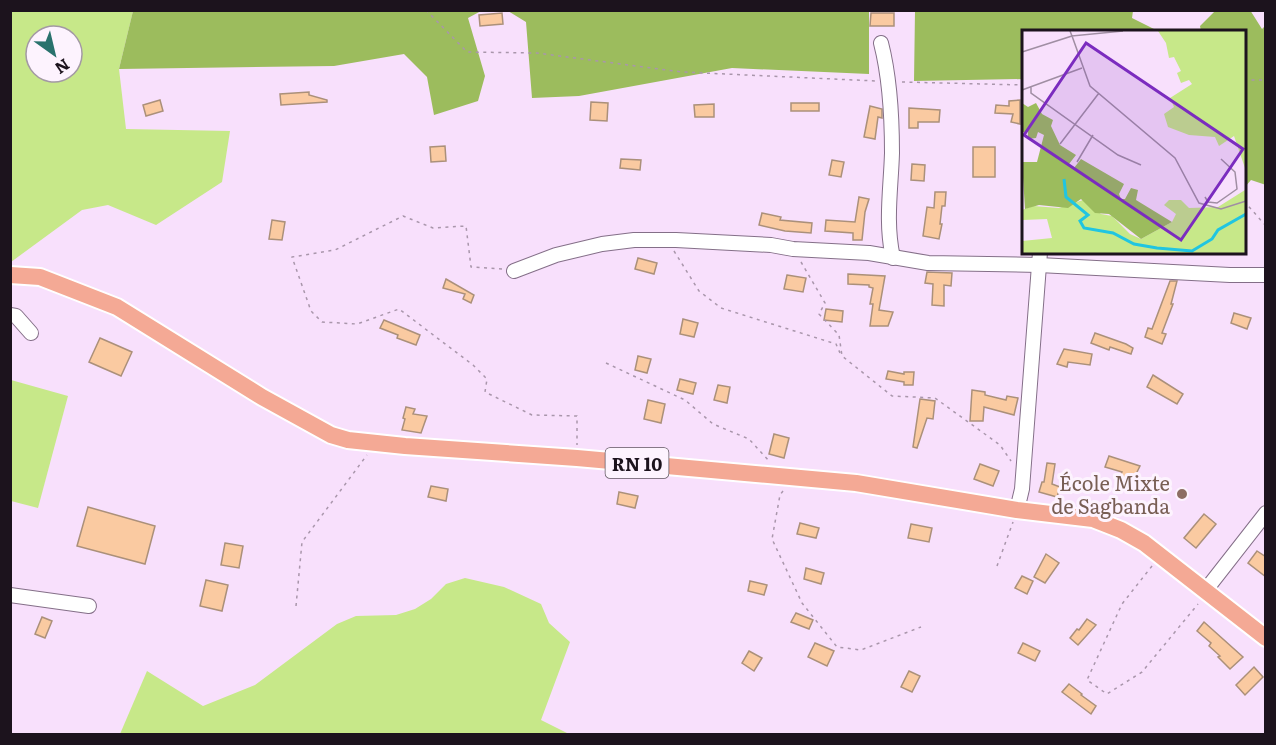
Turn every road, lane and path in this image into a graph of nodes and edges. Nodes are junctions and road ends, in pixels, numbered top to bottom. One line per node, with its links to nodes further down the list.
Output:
1 (426, 10): 5 (path)
2 (881, 43): 5 (street)
3 (1246, 80): 4 (path)
4 (1266, 80)
5 (888, 82): 6 (path); 11 (street)
6 (1022, 85)
7 (1246, 202): 8 (path)
8 (1266, 226)
9 (793, 249): 11 (street); 13 (street); 18 (path)
10 (672, 250): 18 (path)
11 (892, 258): 12 (street)
12 (1039, 258): 15 (street); 23 (street)
13 (514, 271): 21 (path)
14 (10, 275): 20 (main road, RN 10)
15 (1266, 275)
16 (10, 315): 17 (street)
17 (31, 333)
18 (842, 356): 23 (path)
19 (606, 363): 22 (path)
20 (377, 443): 21 (main road, RN 10); 31 (path)
21 (577, 458): 22 (main road, RN 10)
22 (788, 476): 24 (main road, RN 10); 32 (path)
23 (1023, 478): 24 (street)
24 (1017, 510): 26 (main road, RN 10); 27 (path)
25 (1266, 513): 28 (street)
26 (1161, 556): 28 (main road, RN 10); 28 (path)
27 (997, 566)
28 (1205, 591): 33 (main road, RN 10)
29 (10, 595): 30 (street)
30 (89, 606)
31 (296, 606)
32 (921, 627)
33 (1266, 638)

